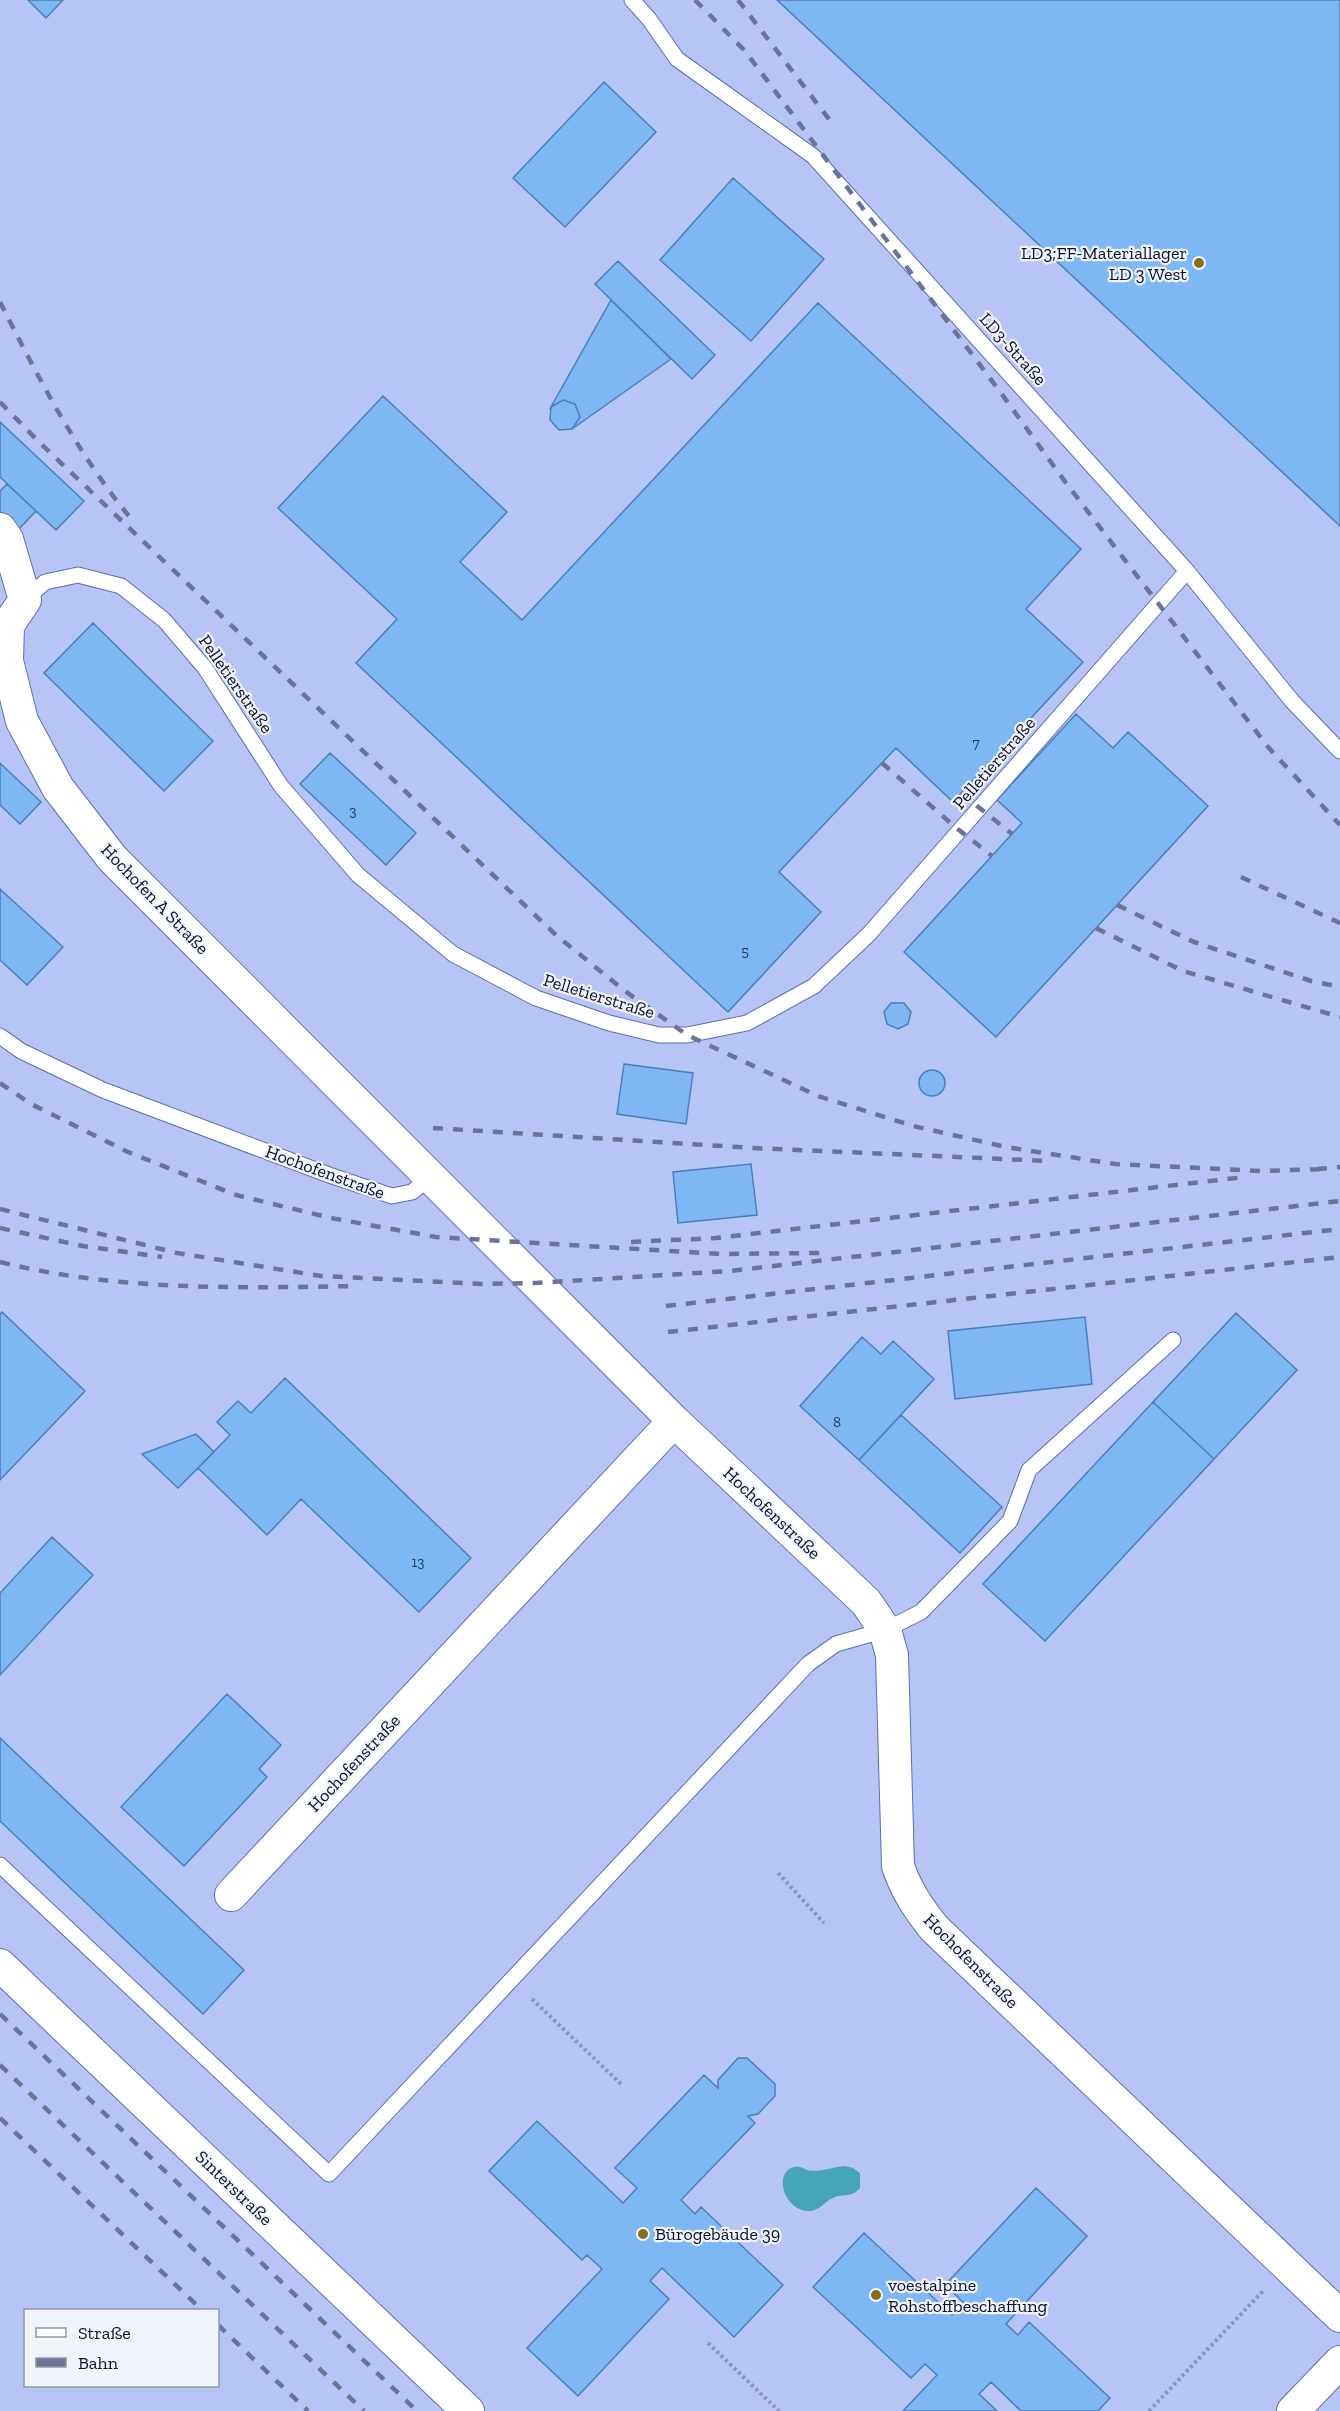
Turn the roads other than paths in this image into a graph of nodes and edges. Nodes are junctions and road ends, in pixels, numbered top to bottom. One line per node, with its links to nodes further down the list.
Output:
1 (632, 0): 3 (lane, LD3-Straße)
2 (0, 529): 4 (street)
3 (1187, 571): 4 (lane, Pelletierstraße); 5 (lane, LD3-Straße)
4 (25, 600): 7 (street, Hochofen A Straße)
5 (1340, 751)
6 (0, 1036): 7 (lane, Hochofenstraße)
7 (430, 1177): 9 (street, Hochofenstraße)
8 (1173, 1340): 10 (lane)
9 (674, 1421): 10 (street, Hochofenstraße); 12 (street, Hochofenstraße)
10 (885, 1629): 11 (lane); 14 (street, Hochofenstraße)
11 (0, 1865)
12 (231, 1895)
13 (0, 1965): 16 (street, Sinterstraße)
14 (1340, 2316)
15 (1340, 2362): 17 (street)
16 (468, 2411)
17 (1293, 2411)

